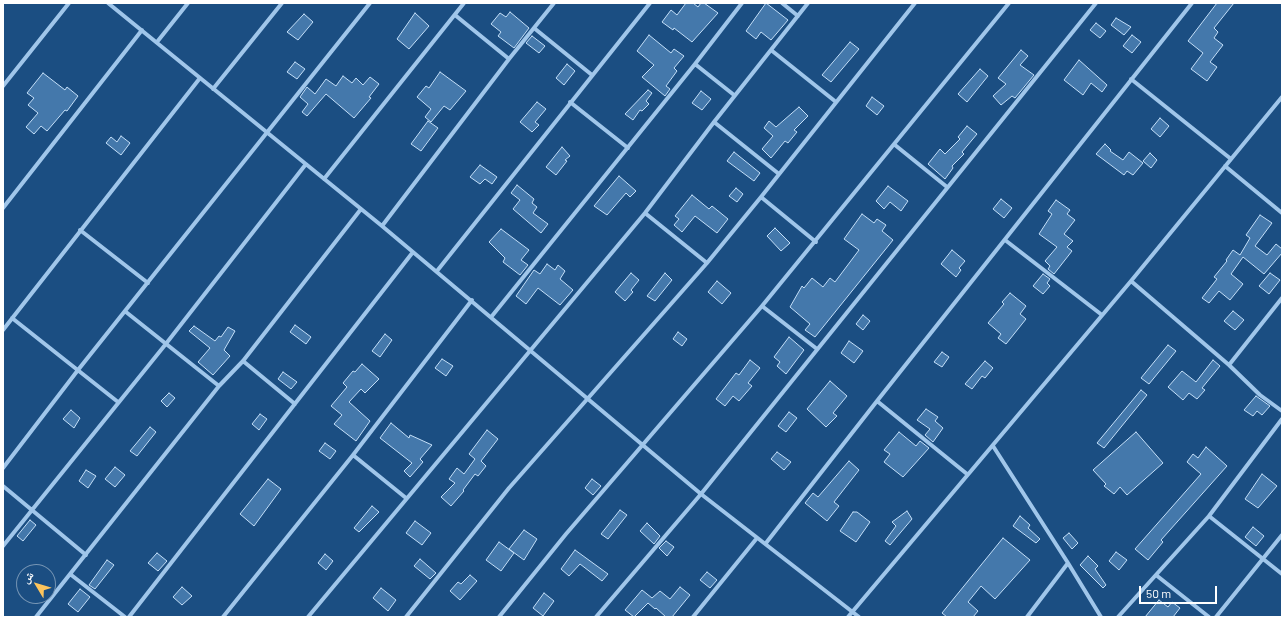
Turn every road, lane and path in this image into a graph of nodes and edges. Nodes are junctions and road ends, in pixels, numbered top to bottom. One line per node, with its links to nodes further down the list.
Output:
1 (69, 3): 27 (street)
2 (108, 3): 19 (street)
3 (188, 3): 20 (street)
4 (282, 3): 28 (street)
5 (370, 3): 34 (street)
6 (464, 3): 16 (street)
7 (554, 3): 18 (street)
8 (650, 3): 24 (street)
9 (742, 3): 23 (street)
10 (782, 3): 17 (street)
11 (808, 3): 17 (street)
12 (915, 3): 32 (street)
13 (1009, 3): 35 (street)
14 (1096, 3): 42 (street)
15 (1192, 3): 26 (street)
16 (455, 15): 22 (street); 41 (street)
17 (798, 16): 21 (street)
18 (534, 28): 22 (street); 24 (street)
19 (142, 30): 20 (street); 44 (street)
20 (157, 42): 25 (street)
21 (771, 50): 29 (street); 32 (street)
22 (509, 59): 48 (street)
23 (695, 64): 29 (street); 36 (street)
24 (592, 75): 31 (street)
25 (200, 78): 28 (street); 49 (street)
26 (1131, 79): 37 (street); 50 (street)
27 (3, 86)
28 (213, 90): 34 (street)
29 (734, 95): 33 (street)
30 (1282, 97): 37 (street)
31 (570, 102): 36 (street); 54 (street)
32 (836, 102): 40 (street)
33 (714, 122): 40 (street); 46 (street)
34 (268, 134): 38 (street); 56 (street)
35 (895, 145): 42 (street); 51 (street)
36 (628, 148): 62 (street)
37 (1231, 159): 39 (street)
38 (306, 164): 41 (street); 65 (street)
39 (1225, 166): 47 (street); 55 (street)
40 (779, 174): 43 (street)
41 (324, 179): 45 (street)
42 (947, 187): 67 (street)
43 (761, 197): 51 (street); 53 (street)
44 (3, 208)
45 (361, 209): 48 (street); 68 (street)
46 (645, 213): 53 (street); 66 (street)
47 (1282, 213)
48 (382, 226): 52 (street)
49 (80, 230): 56 (street); 63 (street)
50 (1005, 240): 61 (street); 73 (street)
51 (816, 242): 59 (street)
52 (413, 252): 54 (street); 75 (street)
53 (707, 263): 72 (street)
54 (437, 270): 58 (street)
55 (1131, 281): 61 (street); 69 (street)
56 (148, 283): 60 (street)
57 (1282, 298): 69 (street)
58 (472, 300): 62 (street); 80 (street)
59 (762, 306): 67 (street); 78 (street)
60 (126, 312): 65 (street); 70 (street)
61 (1102, 315): 79 (street)
62 (492, 316): 66 (street)
63 (12, 318): 64 (street); 70 (street)
64 (3, 330)
65 (164, 345): 71 (street); 74 (street)
66 (531, 349): 72 (street); 85 (street)
67 (817, 349): 84 (street)
68 (242, 361): 71 (street); 75 (street)
69 (1230, 365): 76 (street)
70 (78, 370): 74 (street); 81 (street)
71 (220, 386): 92 (street)
72 (588, 398): 78 (street); 104 (street)
73 (877, 401): 82 (street); 90 (street)
74 (118, 402): 86 (street)
75 (295, 404): 101 (street)
76 (1282, 411)
77 (1282, 419): 87 (street)
78 (644, 445): 84 (street); 105 (street)
79 (993, 446): 82 (street); 94 (street)
80 (353, 455): 85 (street); 102 (street)
81 (3, 468)
82 (967, 474): 98 (street)
83 (3, 486): 86 (street)
84 (701, 494): 89 (street); 106 (street)
85 (406, 498): 103 (street)
86 (32, 510): 91 (street); 92 (street)
87 (1209, 516): 93 (street); 97 (street)
88 (1282, 535): 93 (street)
89 (758, 538): 90 (street); 107 (street)
90 (766, 543): 98 (street)
91 (3, 546)
92 (86, 555): 95 (street)
93 (1263, 559): 96 (street); 114 (street)
94 (1068, 563): 110 (street); 111 (street)
95 (70, 574): 99 (street); 100 (street)
96 (1282, 574)
97 (1156, 575): 112 (street); 113 (street)
98 (853, 611): 108 (street); 109 (street)
99 (36, 617)
100 (125, 617)
101 (129, 617)
102 (223, 617)
103 (308, 617)
104 (406, 617)
105 (499, 617)
106 (596, 617)
107 (693, 617)
108 (848, 617)
109 (860, 617)
110 (1027, 617)
111 (1101, 617)
112 (1118, 617)
113 (1208, 617)
114 (1216, 617)

